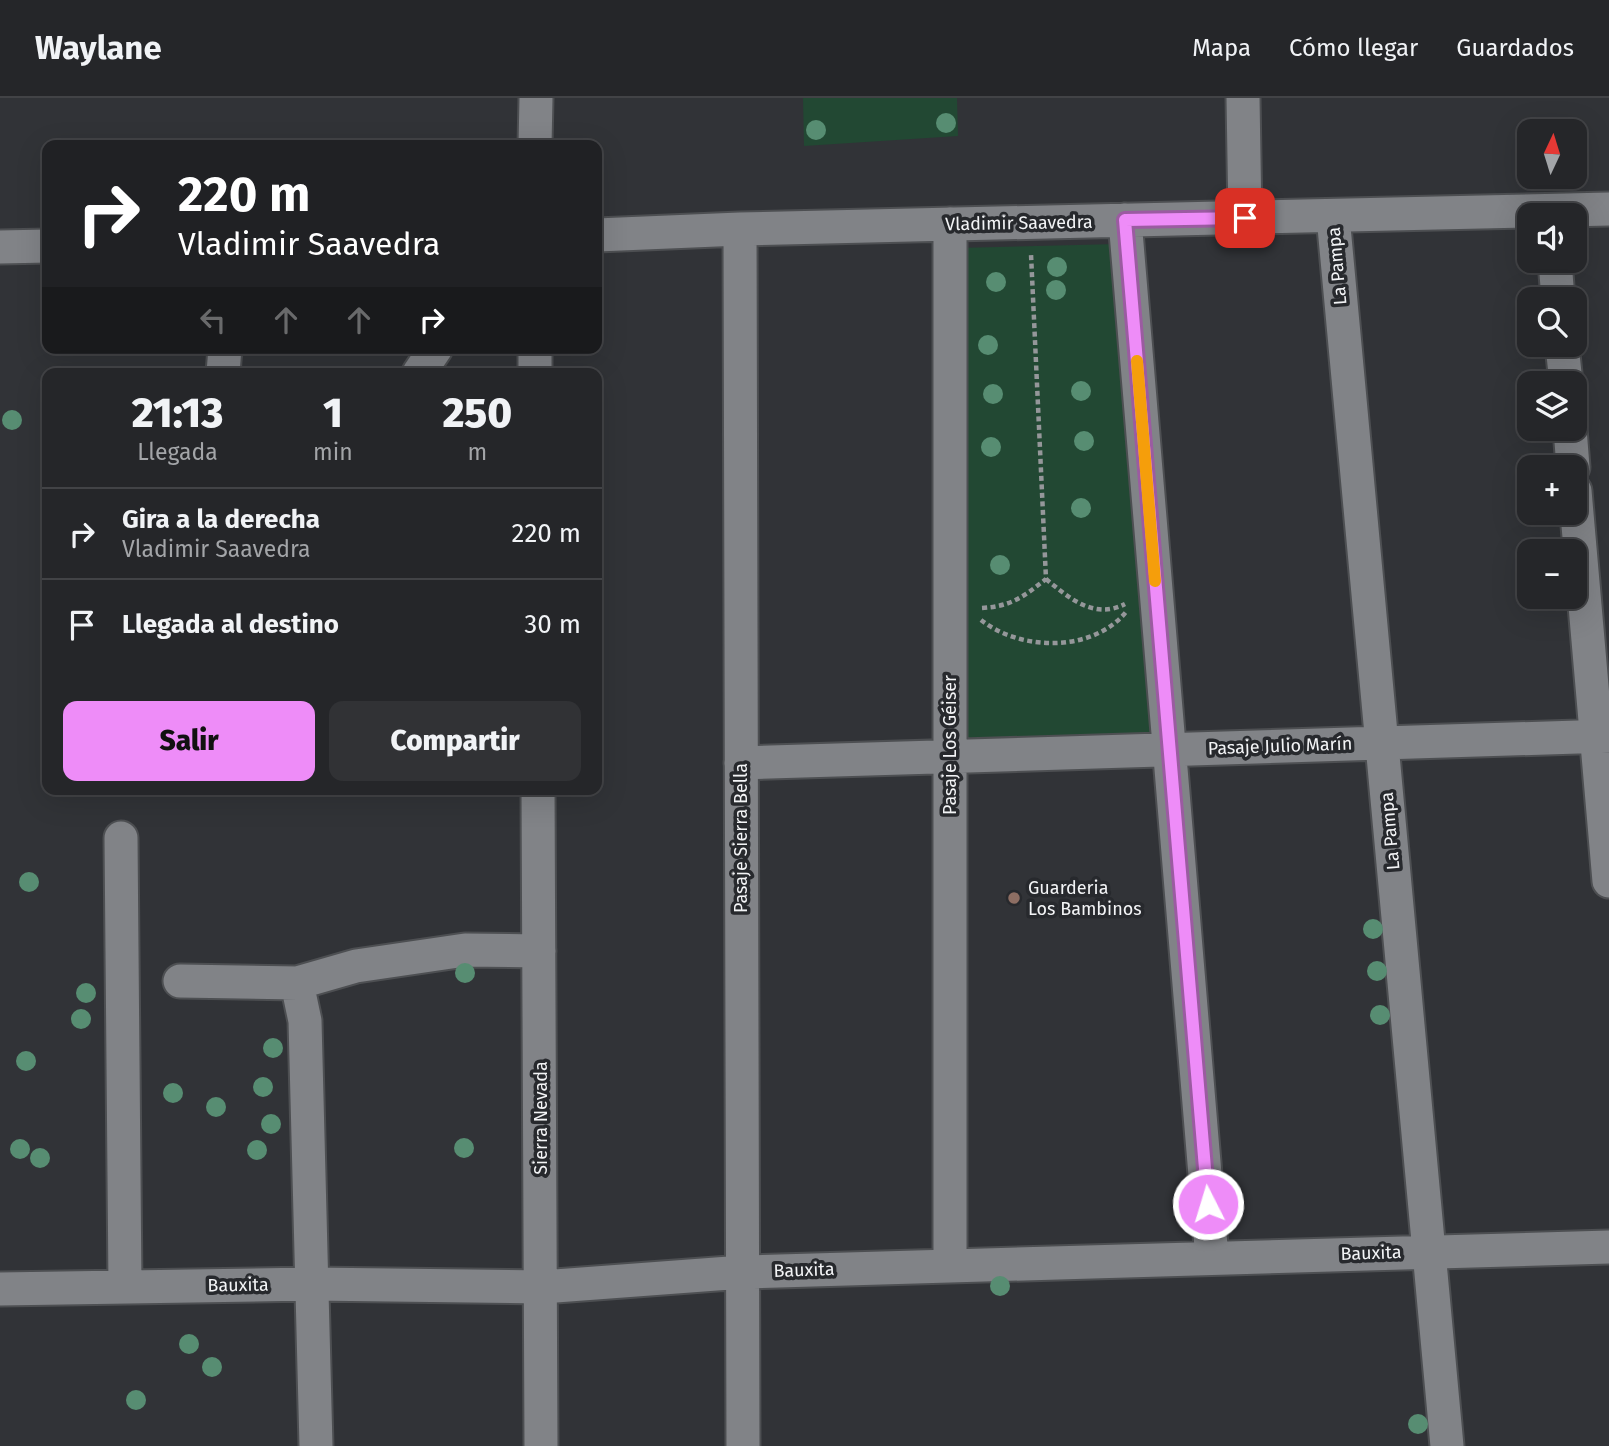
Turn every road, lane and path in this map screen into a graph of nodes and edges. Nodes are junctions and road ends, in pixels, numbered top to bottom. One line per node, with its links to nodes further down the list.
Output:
1 (536, 98): 3 (street)
2 (1243, 98): 8 (street)
3 (535, 140)
4 (1609, 209): 5 (street, Vladimir Saavedra)
5 (1587, 210)
6 (1517, 213): 7 (street, Vladimir Saavedra)
7 (1333, 216): 8 (street, Vladimir Saavedra); 21 (street, La Pampa)
8 (1245, 218): 9 (street, Vladimir Saavedra)
9 (1125, 220): 10 (street, Vladimir Saavedra); 22 (street)
10 (950, 225): 11 (street, Vladimir Saavedra); 23 (street, Pasaje Los Géiser)
11 (740, 229): 12 (street, Vladimir Saavedra); 24 (street, Pasaje Sierra Bella)
12 (602, 235)
13 (42, 246): 14 (street)
14 (0, 247)
15 (1043, 253): 17 (path)
16 (1017, 254): 17 (path)
17 (1031, 254): 19 (path)
18 (1579, 525): 20 (street)
19 (1046, 579): 19 (path)
20 (1603, 736): 21 (street, Pasaje Julio Marín); 27 (street)
21 (1382, 743): 22 (street, Pasaje Julio Marín); 32 (street, La Pampa)
22 (1170, 749): 23 (street, Pasaje Julio Marín); 33 (street)
23 (950, 756): 24 (street, Pasaje Julio Marín); 34 (street, Pasaje Los Géiser)
24 (741, 763): 35 (street, Pasaje Sierra Bella)
25 (538, 795): 28 (street, Sierra Nevada)
26 (121, 838): 37 (street)
27 (1609, 881)
28 (539, 951): 30 (street); 38 (street, Sierra Nevada)
29 (180, 981): 30 (street)
30 (297, 983): 36 (street)
31 (1609, 1247): 32 (street, Bauxita)
32 (1429, 1252): 33 (street, Bauxita); 43 (street, La Pampa)
33 (1212, 1258): 34 (street, Bauxita)
34 (950, 1266): 35 (street, Bauxita)
35 (743, 1272): 38 (street, Bauxita); 42 (street, Pasaje Sierra Bella)
36 (311, 1284): 37 (street, Bauxita); 38 (street, Bauxita); 40 (street)
37 (125, 1287): 39 (street, Bauxita)
38 (542, 1287): 41 (street, Sierra Nevada)
39 (0, 1289)
40 (316, 1446)
41 (541, 1446)
42 (743, 1446)
43 (1447, 1446)

